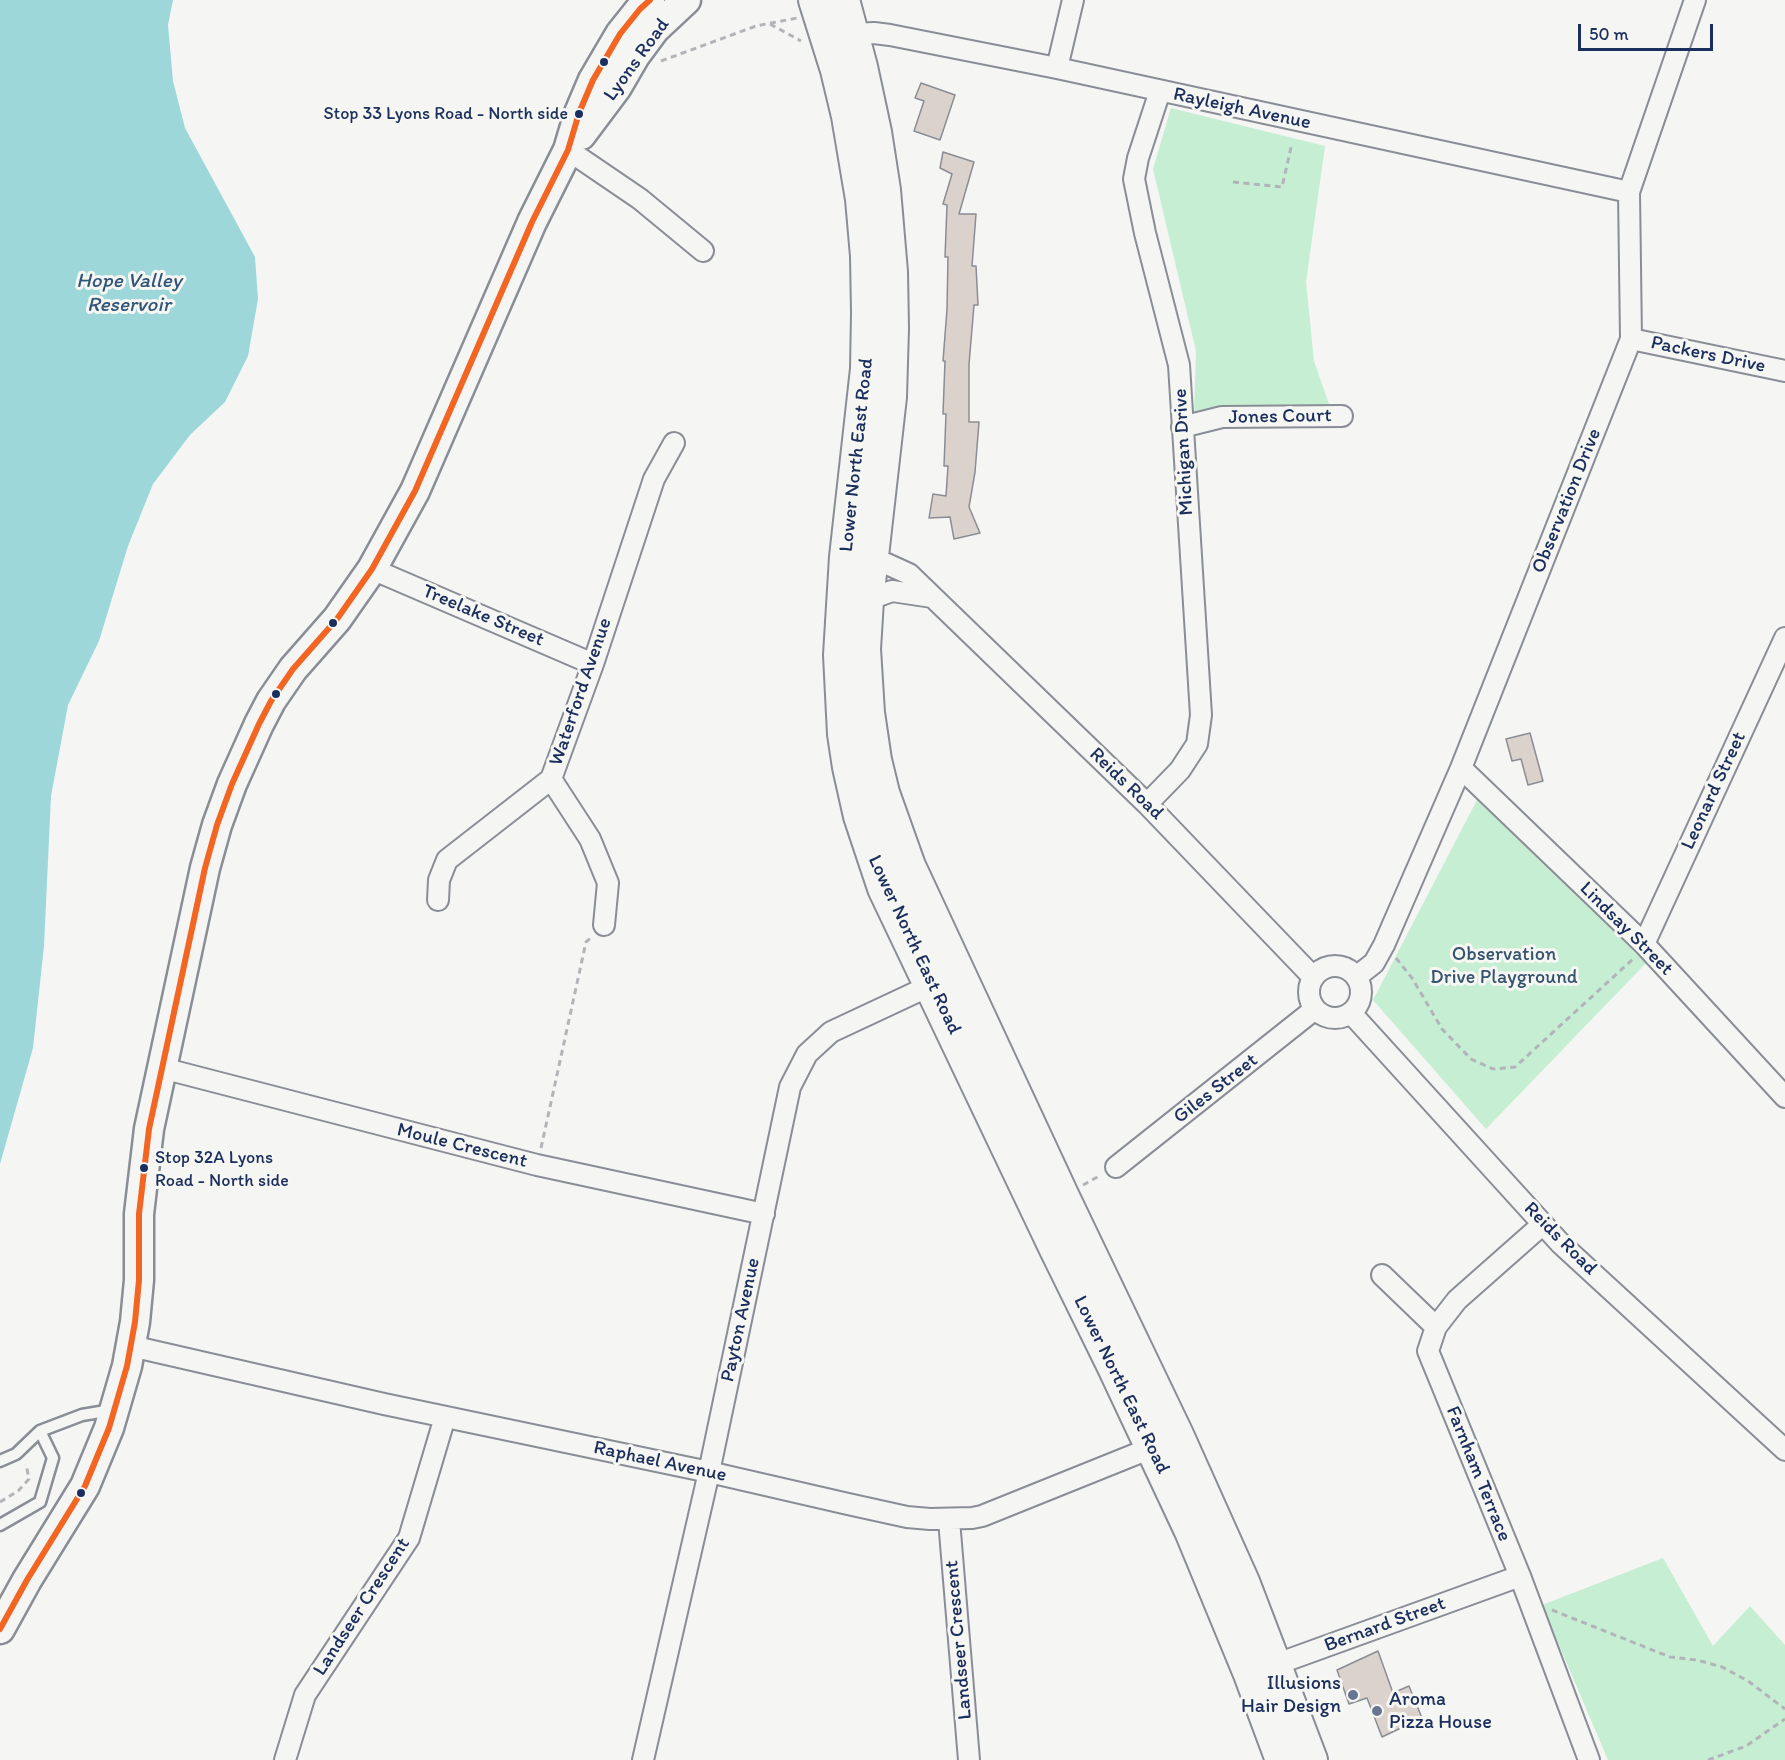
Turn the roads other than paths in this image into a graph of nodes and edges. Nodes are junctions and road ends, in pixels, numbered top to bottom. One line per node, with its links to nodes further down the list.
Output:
1 (650, 0): 10 (street, Lyons Road)
2 (686, 0): 10 (street, Lyons Road)
3 (843, 0): 7 (main road, Lower North East Road)
4 (1072, 0): 8 (street)
5 (1695, 0): 11 (street, Observation Drive)
6 (810, 9): 18 (main road, Lower North East Road)
7 (853, 34): 8 (street, Rayleigh Avenue); 18 (main road, Lower North East Road)
8 (1056, 68): 9 (street, Rayleigh Avenue)
9 (1160, 92): 11 (street, Rayleigh Avenue); 16 (street, Michigan Drive)
10 (568, 150): 12 (street); 19 (street, Lyons Road)
11 (1629, 192): 13 (street, Observation Drive)
12 (703, 251)
13 (1630, 339): 14 (street, Packers Drive); 24 (street, Observation Drive)
14 (1785, 371)
15 (1342, 416): 16 (street, Jones Court)
16 (1182, 427): 26 (street, Michigan Drive)
17 (674, 443): 23 (street, Waterford Avenue)
18 (859, 558): 20 (street, Reids Road); 21 (main road, Lower North East Road); 33 (main road, Lower North East Road)
19 (372, 569): 23 (street, Treelake Street); 36 (street, Lyons Road)
20 (932, 597): 21 (street); 26 (street, Reids Road)
21 (867, 600): 30 (main road, Lower North East Road)
22 (1785, 638): 29 (street, Leonard Street)
23 (593, 664): 25 (street, Waterford Avenue)
24 (1461, 768): 29 (street, Lindsay Street); 32 (street, Observation Drive)
25 (551, 779): 27 (street, Waterford Avenue); 28 (street)
26 (1148, 804): 31 (street, Reids Road)
27 (438, 900)
28 (604, 925)
29 (1647, 947): 37 (street, Lindsay Street)
30 (960, 973): 33 (street, Payton Avenue); 47 (main road, Lower North East Road)
31 (1313, 977): 32 (street); 34 (street)
32 (1356, 977): 35 (street)
33 (932, 985): 39 (street, Payton Avenue); 47 (main road, Lower North East Road)
34 (1315, 1010): 35 (street); 38 (street, Giles Street)
35 (1351, 1013): 40 (street, Reids Road)
36 (162, 1068): 39 (street, Moule Crescent); 43 (street, Lyons Road)
37 (1785, 1097)
38 (1116, 1167)
39 (764, 1214): 50 (street, Payton Avenue)
40 (1543, 1224): 42 (street, Farnham Terrace); 48 (street, Reids Road)
41 (1382, 1275): 42 (street)
42 (1436, 1327): 53 (street, Farnham Terrace)
43 (132, 1346): 44 (street, Lyons Road); 45 (street, Raphael Avenue)
44 (114, 1410): 46 (lane); 54 (street, Lyons Road)
45 (445, 1417): 50 (street, Raphael Avenue); 56 (street, Landseer Crescent)
46 (40, 1431): 49 (lane); 52 (lane)
47 (1165, 1442): 51 (street, Raphael Avenue); 55 (main road, Lower North East Road)
48 (1785, 1450)
49 (0, 1461)
50 (709, 1472): 51 (street, Raphael Avenue); 57 (street, Payton Avenue)
51 (949, 1520): 58 (street, Landseer Crescent)
52 (0, 1525)
53 (1520, 1576): 55 (street, Bernard Street); 61 (street, Farnham Terrace)
54 (0, 1629)
55 (1262, 1669): 59 (main road, Lower North East Road); 60 (main road, Lower North East Road)
56 (285, 1760)
57 (643, 1760)
58 (969, 1760)
59 (1282, 1760)
60 (1311, 1760)
61 (1589, 1760)

